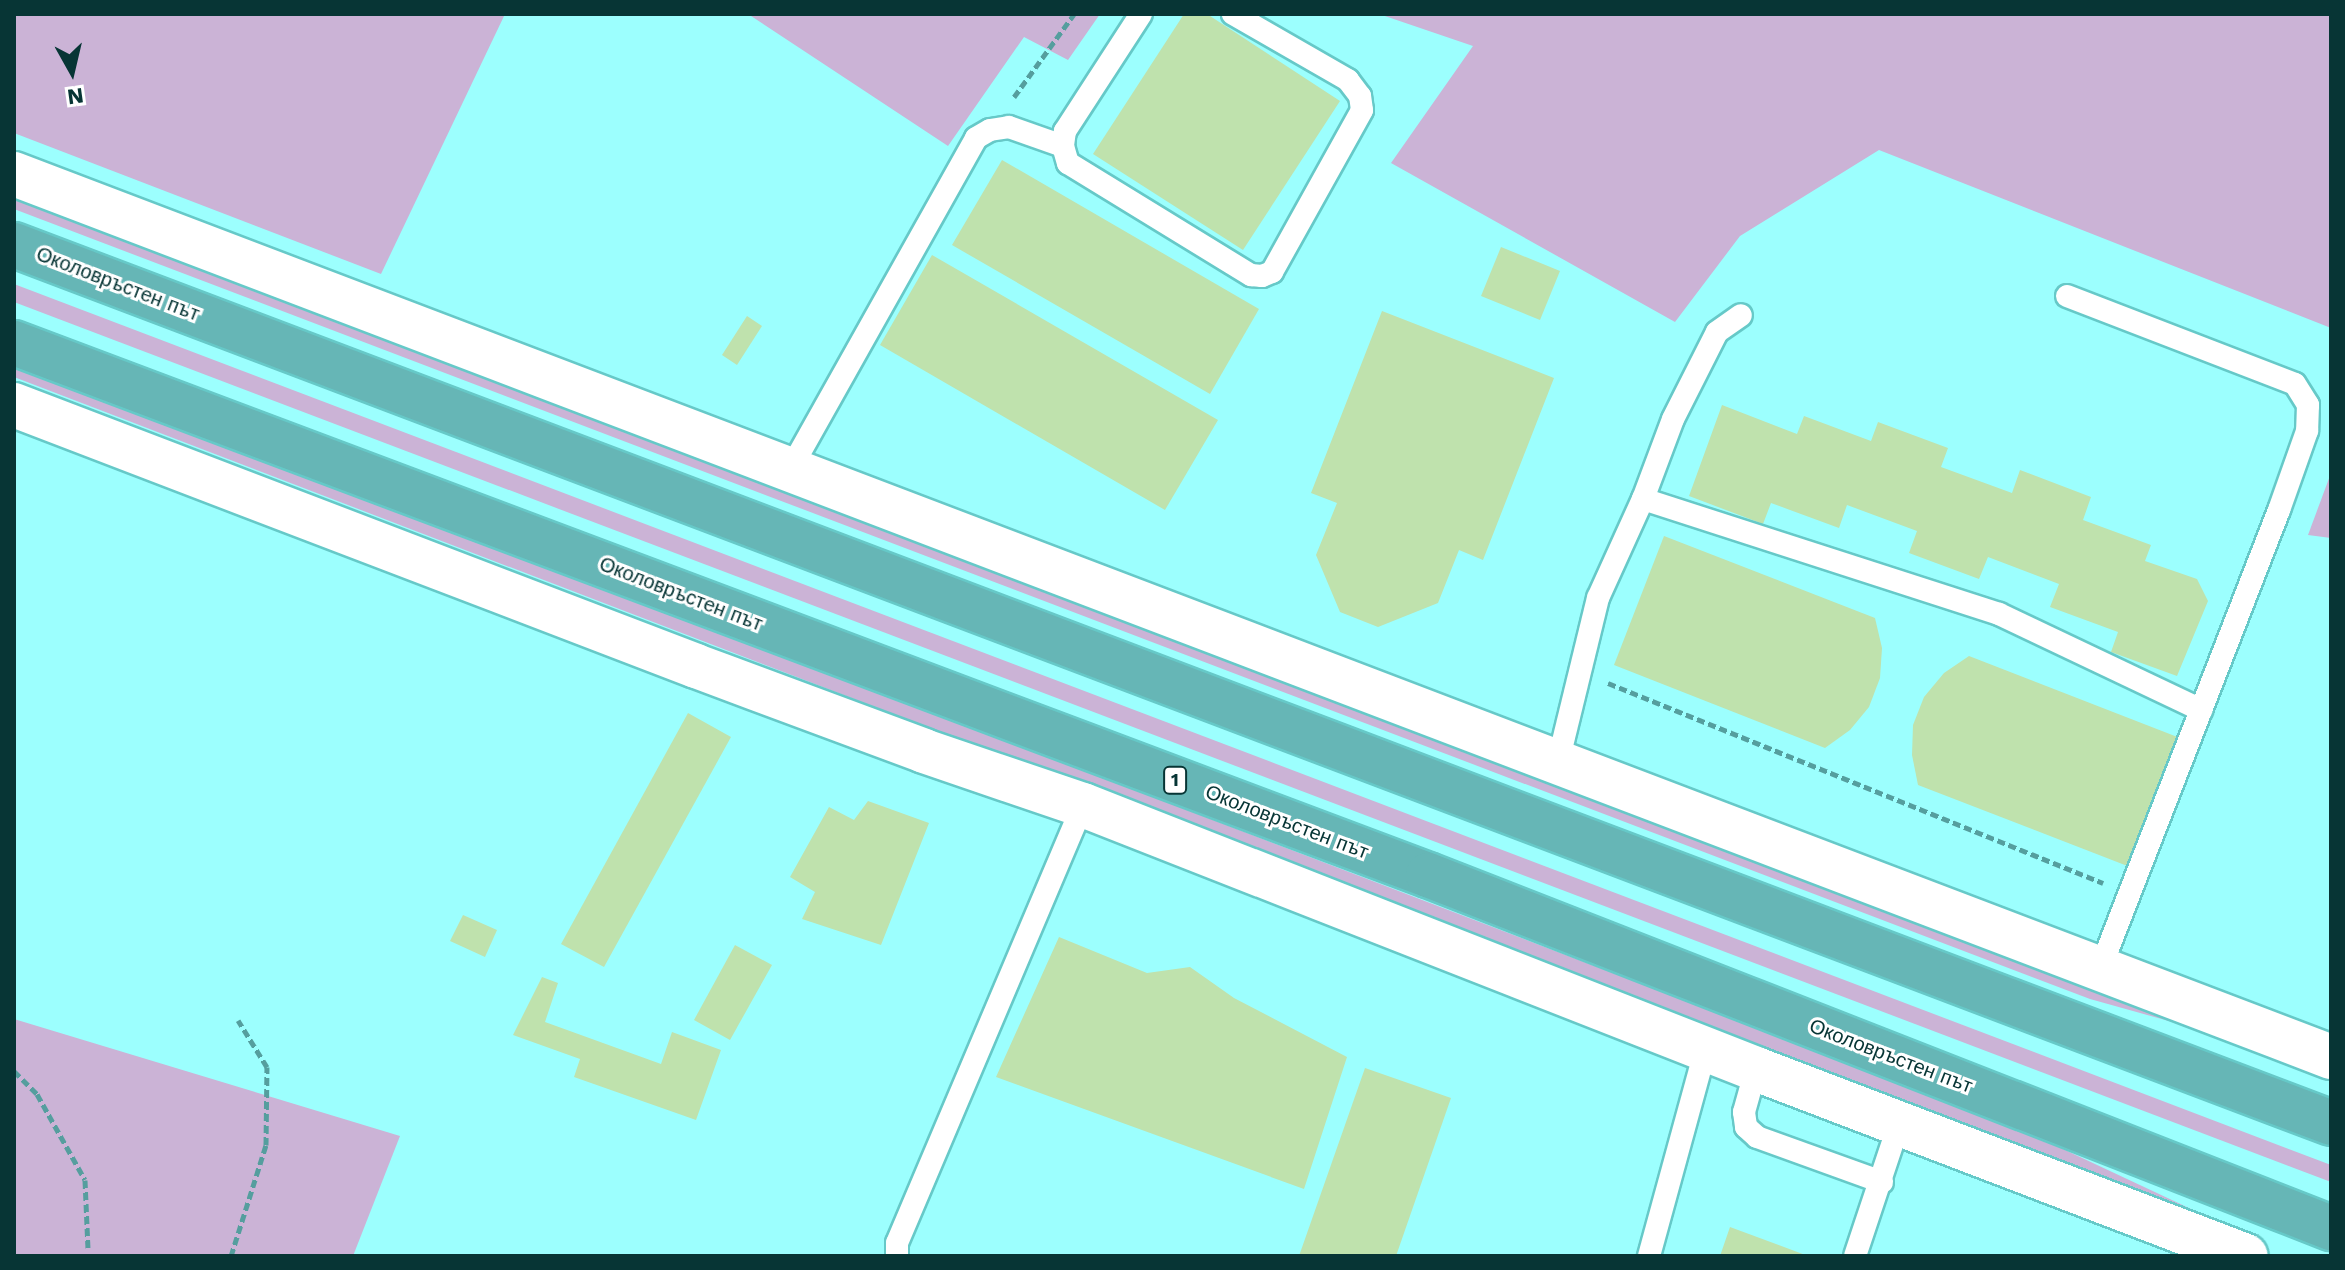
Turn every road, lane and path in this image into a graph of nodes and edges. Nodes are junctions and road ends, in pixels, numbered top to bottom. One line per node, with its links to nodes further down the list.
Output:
1 (1074, 14): 4 (path)
2 (1141, 14): 5 (lane)
3 (1233, 14): 5 (lane)
4 (990, 130): 5 (lane); 12 (lane)
5 (1063, 146)
6 (14, 174): 12 (street)
7 (14, 245): 25 (highway, Околовръстен път)
8 (2067, 296): 15 (lane)
9 (1741, 315): 13 (lane)
10 (14, 343): 28 (highway, Околовръстен път / 1)
11 (14, 405): 17 (street)
12 (791, 468): 16 (street)
13 (1643, 499): 14 (lane); 15 (lane)
14 (1578, 670): 16 (lane); 18 (path)
15 (2201, 710): 18 (lane)
16 (1558, 762): 19 (street)
17 (1083, 805): 21 (street); 31 (lane)
18 (2129, 894): 19 (lane)
19 (2100, 970): 22 (street)
20 (238, 1020): 30 (path)
21 (1706, 1048): 23 (street); 32 (lane)
22 (2331, 1057)
23 (1756, 1069): 26 (street); 27 (lane)
24 (14, 1071): 29 (path)
25 (2331, 1123)
26 (1899, 1124): 27 (lane); 34 (street)
27 (1882, 1182): 33 (lane)
28 (2331, 1228)
29 (88, 1248)
30 (231, 1256)
31 (897, 1256)
32 (1649, 1256)
33 (1855, 1256)
34 (2246, 1256)

